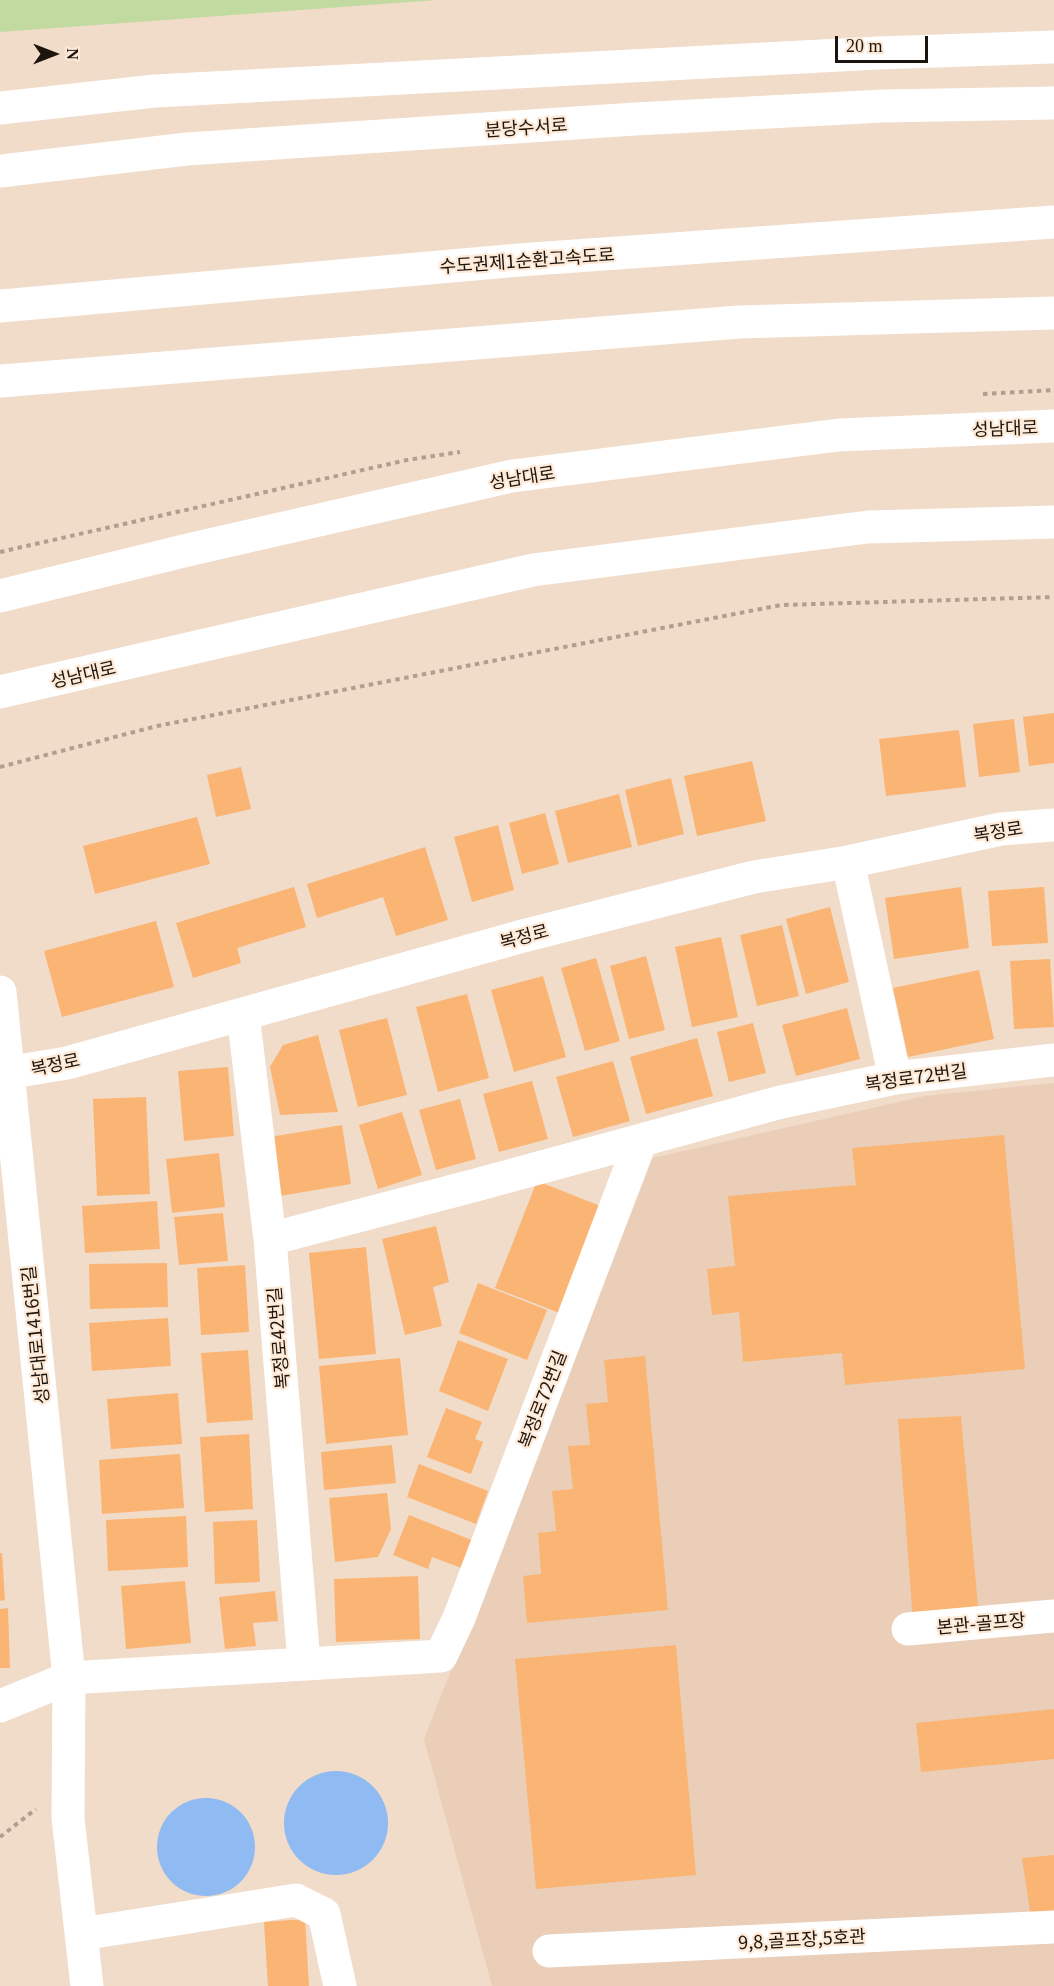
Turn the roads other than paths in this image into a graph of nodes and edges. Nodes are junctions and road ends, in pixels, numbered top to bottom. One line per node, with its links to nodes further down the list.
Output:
1 (1054, 47): 3 (main road)
2 (1054, 104): 4 (main road, 분당수서로)
3 (0, 108)
4 (0, 171)
5 (1054, 222): 6 (main road, 수도권제1순환고속도로)
6 (0, 306)
7 (1054, 313): 8 (main road)
8 (0, 381)
9 (1054, 426): 11 (main road, 성남대로)
10 (1054, 522): 12 (main road, 성남대로)
11 (0, 596)
12 (0, 692)
13 (1054, 825): 14 (main road, 복정로)
14 (848, 862): 16 (main road, 복정로); 19 (main road)
15 (0, 992): 18 (main road, 성남대로1416번길)
16 (243, 1014): 18 (main road, 복정로); 21 (main road, 복정로42번길)
17 (1054, 1060): 19 (main road, 복정로72번길)
18 (4, 1073): 25 (main road, 성남대로1416번길)
19 (895, 1078): 20 (main road, 복정로72번길)
20 (641, 1140): 21 (main road, 복정로72번길); 24 (main road, 복정로72번길)
21 (270, 1239): 24 (main road, 복정로42번길)
22 (1054, 1616): 23 (main road, 본관-골프장)
23 (908, 1629)
24 (304, 1663): 25 (main road)
25 (69, 1678): 26 (main road); 28 (main road, 성남대로1416번길)
26 (0, 1706)
27 (1054, 1927): 29 (main road, 9,8,골프장,5호관)
28 (82, 1934): 30 (main road, 성남대로1416번길); 31 (main road)
29 (549, 1951)
30 (87, 1986)
31 (340, 1986)

